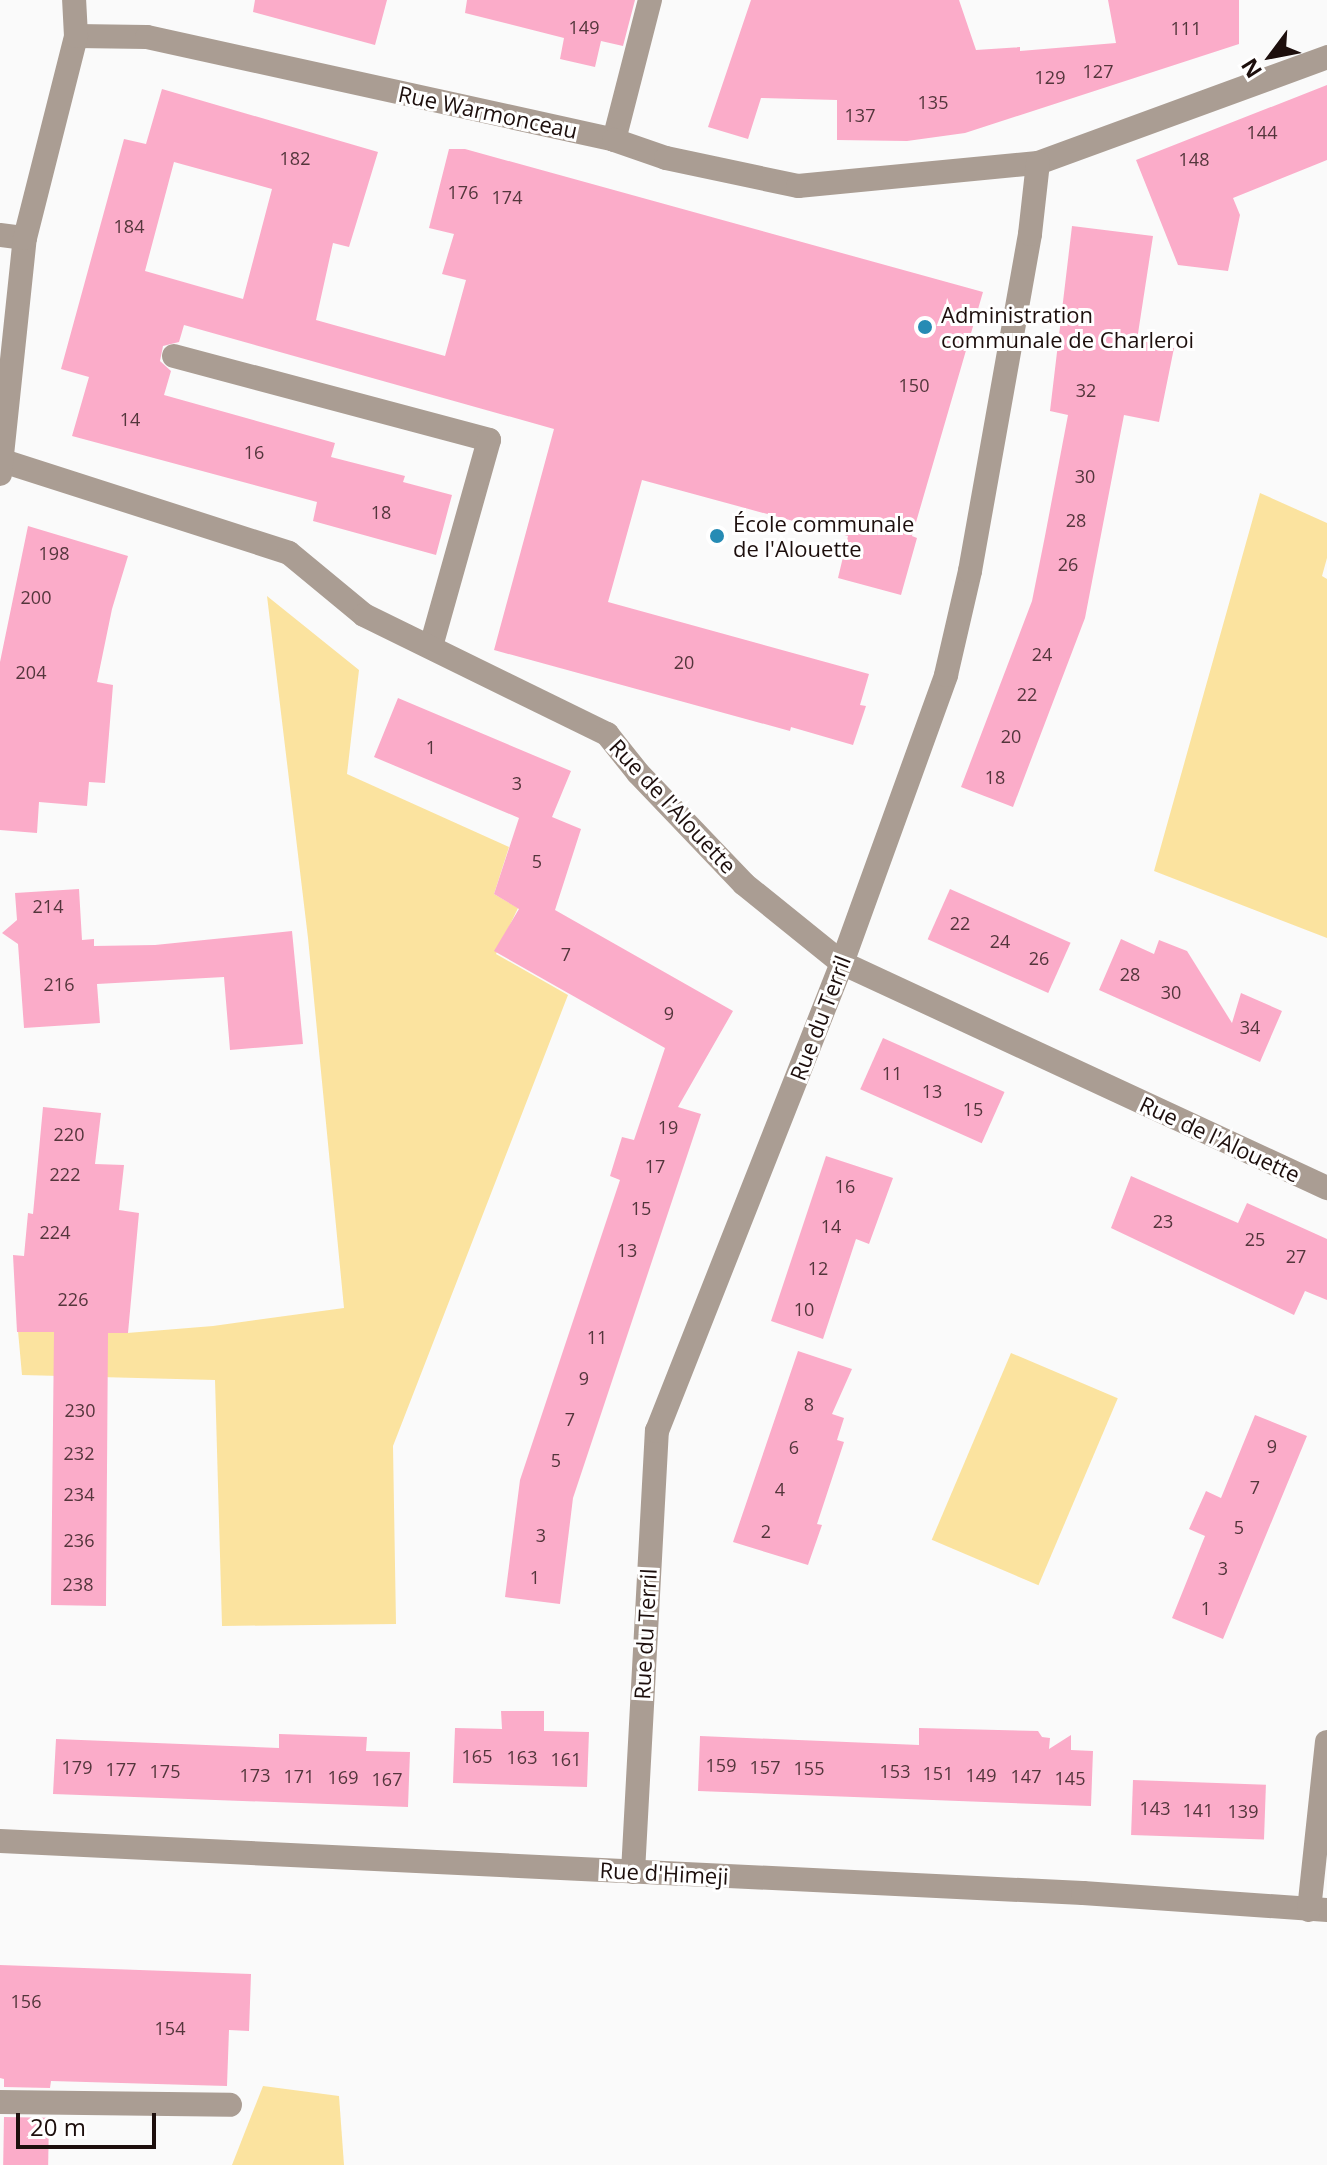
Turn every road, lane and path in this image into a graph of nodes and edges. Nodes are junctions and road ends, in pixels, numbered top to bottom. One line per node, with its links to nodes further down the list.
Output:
1 (74, 0): 3 (street)
2 (650, 0): 5 (street)
3 (76, 36): 5 (street, Rue Warmonceau); 8 (street)
4 (1327, 57): 6 (street, Rue Warmonceau)
5 (614, 140): 6 (street, Rue Warmonceau)
6 (1038, 163): 12 (street, Rue du Terril)
7 (0, 235): 8 (street)
8 (25, 238): 10 (street)
9 (174, 356): 11 (street)
10 (2, 468): 11 (street, Rue de l'Alouette)
11 (431, 647): 12 (street, Rue de l'Alouette)
12 (842, 963): 13 (street, Rue de l'Alouette); 16 (street, Rue du Terril)
13 (1327, 1188)
14 (1327, 1742): 17 (street)
15 (0, 1841): 16 (street, Rue d'Himeji)
16 (633, 1872): 17 (street, Rue d'Himeji)
17 (1318, 1910)
18 (0, 2102): 19 (street)
19 (230, 2105)

